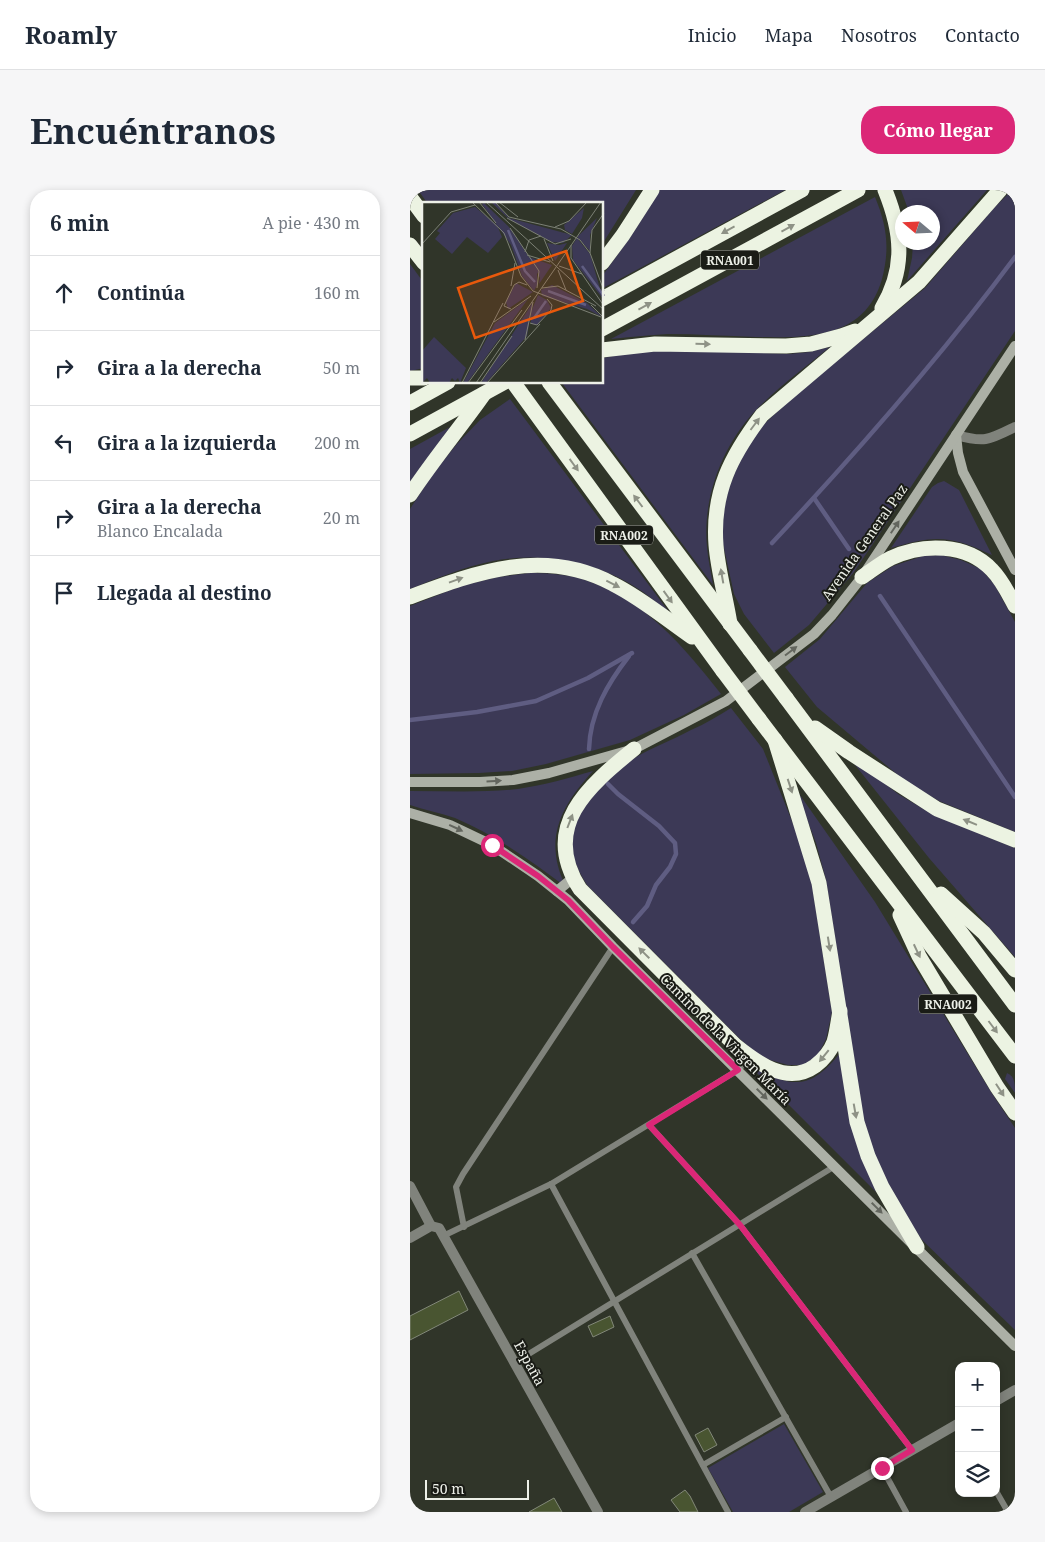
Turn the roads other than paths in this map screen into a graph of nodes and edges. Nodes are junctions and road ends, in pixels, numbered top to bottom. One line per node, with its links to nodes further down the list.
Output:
1 (652, 190): 10 (highway)
2 (802, 190): 11 (highway, RNA001, one-way to 11)
3 (858, 190): 13 (highway, RNA001, one-way to 3)
4 (886, 190): 12 (highway)
5 (1000, 190): 12 (highway)
6 (410, 197): 7 (highway)
7 (422, 213)
8 (410, 245): 9 (highway)
9 (422, 260)
10 (604, 260)
11 (604, 298)
12 (870, 323): 15 (highway, one-way to 12); 31 (highway, one-way to 12)
13 (604, 328)
14 (1015, 346): 24 (street, Avenida General Paz)
15 (604, 350)
16 (444, 384): 21 (highway)
17 (502, 384): 20 (highway)
18 (514, 384): 32 (highway, RNA002, one-way to 32)
19 (550, 384): 31 (highway, RNA002, one-way to 19)
20 (484, 394): 23 (highway); 25 (highway)
21 (410, 403)
22 (1015, 427): 24 (street)
23 (410, 434)
24 (956, 435): 26 (street); 28 (street, Avenida General Paz, one-way to 24)
25 (410, 495)
26 (1013, 566): 27 (street)
27 (993, 570): 28 (highway); 30 (highway)
28 (862, 577): 35 (street, Avenida General Paz, one-way to 28)
29 (410, 597): 32 (highway, one-way to 32)
30 (1015, 606)
31 (730, 624): 33 (highway, RNA002, bridge)
32 (703, 645): 34 (highway, RNA002, bridge)
33 (802, 719): 38 (highway, one-way to 33); 39 (highway, RNA002)
34 (775, 740): 41 (highway, RNA002); 46 (highway, one-way to 46)
35 (634, 748): 36 (street, Avenida General Paz, one-way to 35); 40 (highway, one-way to 35)
36 (410, 782)
37 (410, 813): 42 (street, Camino de la Virgen María, one-way to 42)
38 (1015, 840)
39 (916, 871): 44 (highway, RNA002); 45 (highway, RNA002)
40 (573, 878): 42 (street); 48 (highway, one-way to 40)
41 (890, 890): 47 (highway, RNA002, one-way to 47); 50 (highway, RNA002, one-way to 50)
42 (557, 891): 43 (street, Camino de la Virgen María)
43 (613, 947): 49 (street, Camino de la Virgen María); 56 (lane)
44 (1015, 970)
45 (1015, 1004)
46 (840, 1011): 48 (highway, one-way to 48); 59 (highway, one-way to 59)
47 (1015, 1056)
48 (751, 1057): 49 (lane)
49 (738, 1070): 51 (lane); 52 (street, Camino de la Virgen María, one-way to 52)
50 (1015, 1113)
51 (649, 1125): 53 (lane); 55 (lane)
52 (835, 1166): 55 (lane); 59 (street, Camino de la Virgen María, one-way to 59)
53 (550, 1184): 56 (lane); 61 (lane)
54 (410, 1186): 57 (street, España)
55 (740, 1225): 60 (lane); 68 (lane)
56 (464, 1227): 57 (lane)
57 (438, 1230): 58 (street); 63 (street, España)
58 (410, 1238)
59 (917, 1247): 62 (street, Camino de la Virgen María)
60 (692, 1253): 61 (lane); 66 (lane)
61 (614, 1302): 63 (lane); 69 (lane)
62 (1015, 1346)
63 (514, 1363): 75 (street, España)
64 (1015, 1390): 65 (street)
65 (1000, 1399)
66 (786, 1417): 69 (lane); 71 (lane)
67 (955, 1425): 68 (street)
68 (912, 1450): 70 (street)
69 (703, 1466): 76 (lane)
70 (882, 1468): 71 (street); 78 (lane)
71 (831, 1497): 77 (street)
72 (999, 1497): 79 (lane)
73 (410, 1508): 74 (street)
74 (412, 1512)
75 (598, 1512)
76 (728, 1512)
77 (805, 1512)
78 (906, 1512)
79 (1008, 1512)

